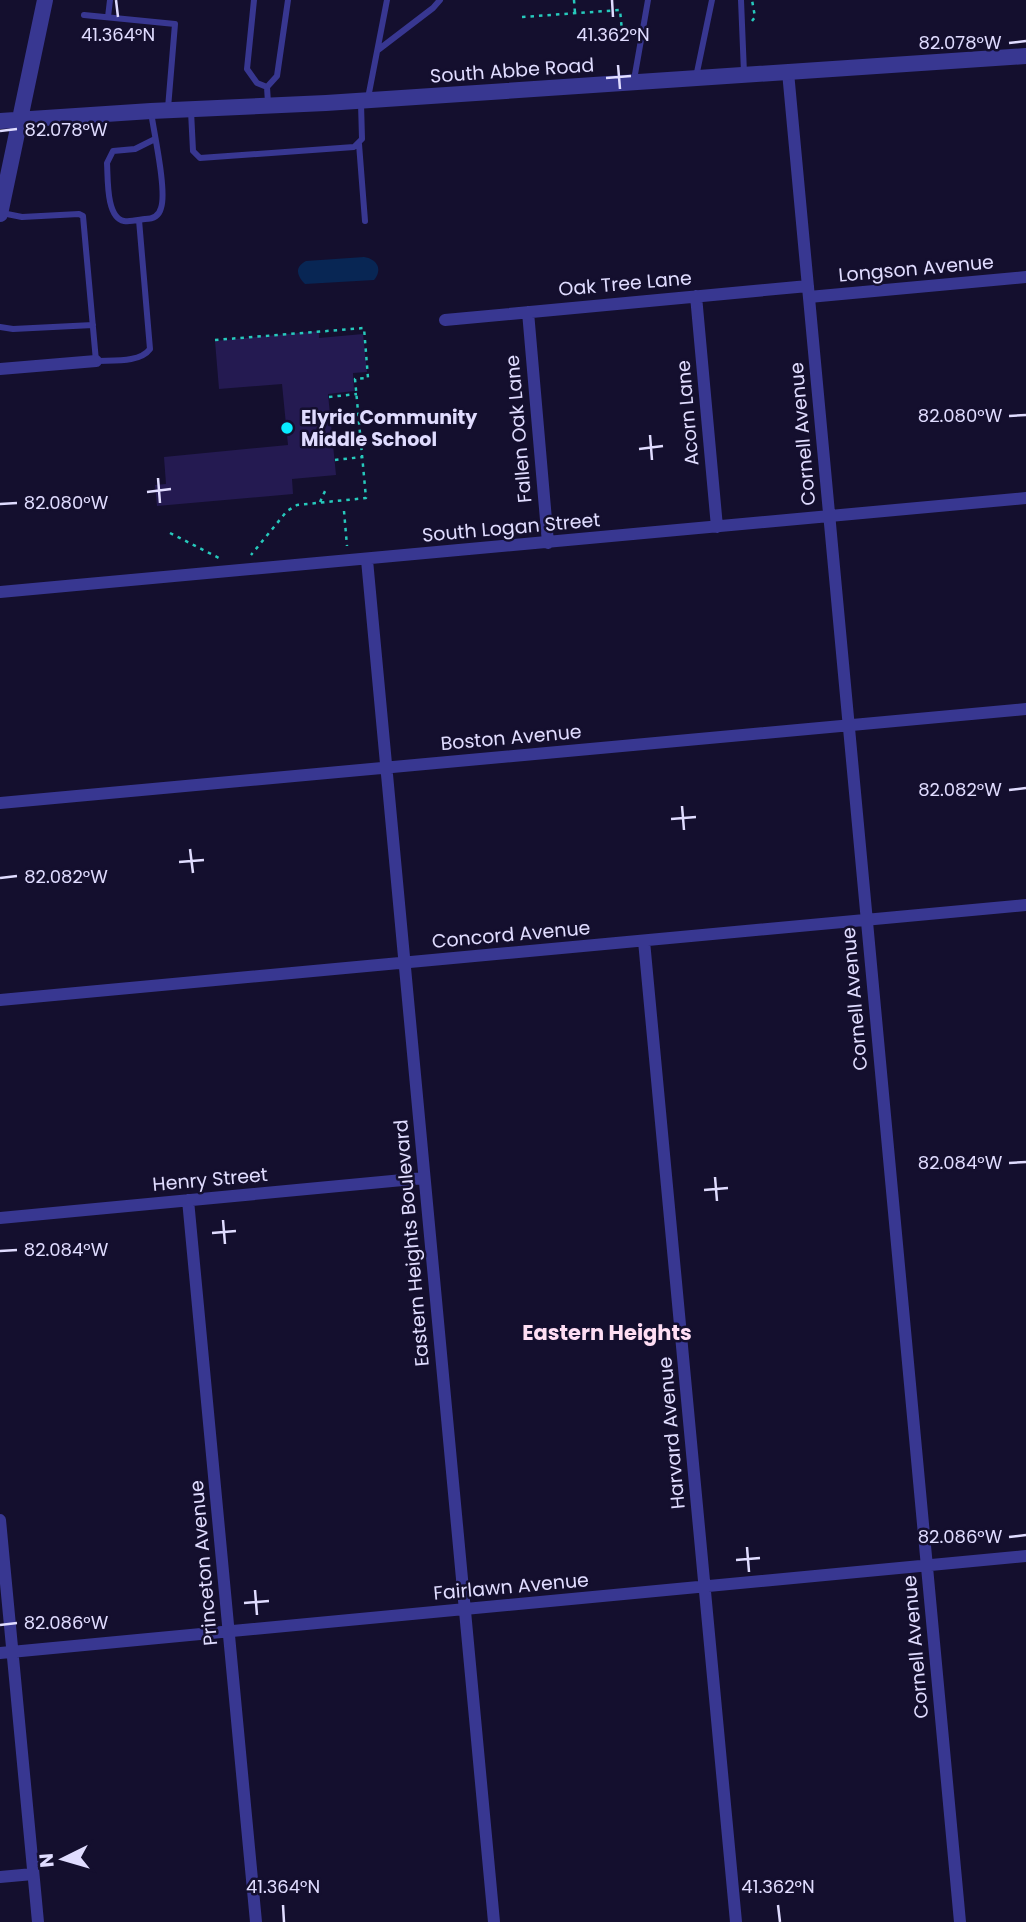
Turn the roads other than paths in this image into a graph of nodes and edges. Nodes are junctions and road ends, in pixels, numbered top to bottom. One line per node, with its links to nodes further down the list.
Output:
1 (45, 0): 23 (street)
2 (110, 0): 11 (lane)
3 (254, 0): 18 (lane)
4 (288, 0): 18 (lane)
5 (387, 0): 12 (lane)
6 (440, 0): 12 (lane)
7 (648, 0): 17 (lane)
8 (712, 0): 16 (lane)
9 (741, 0): 15 (lane)
10 (84, 15): 11 (lane)
11 (108, 17): 22 (lane)
12 (377, 50): 19 (lane)
13 (1026, 56): 14 (street, South Abbe Road)
14 (788, 72): 15 (street, South Abbe Road); 31 (street, Cornell Avenue)
15 (744, 75): 16 (street, South Abbe Road)
16 (696, 78): 17 (street, South Abbe Road)
17 (633, 82): 19 (street, South Abbe Road)
18 (267, 87): 20 (lane)
19 (364, 101): 20 (street, South Abbe Road); 26 (lane)
20 (268, 105): 21 (street, South Abbe Road)
21 (190, 109): 22 (street, South Abbe Road); 26 (lane)
22 (160, 110): 23 (street, South Abbe Road); 25 (lane)
23 (20, 120): 24 (street, South Abbe Road); 27 (street)
24 (0, 121)
25 (155, 139): 28 (lane); 28 (lane)
26 (359, 144): 29 (lane)
27 (0, 213): 35 (lane)
28 (139, 220): 37 (lane)
29 (365, 221)
30 (1026, 277): 31 (street, Longson Avenue)
31 (809, 291): 32 (street, Oak Tree Lane); 40 (street, Cornell Avenue)
32 (695, 296): 33 (street, Oak Tree Lane); 41 (street, Acorn Lane)
33 (528, 312): 34 (street, Oak Tree Lane); 42 (street, Fallen Oak Lane)
34 (445, 320)
35 (93, 325): 36 (lane); 37 (lane)
36 (0, 327)
37 (96, 361): 38 (street)
38 (0, 369)
39 (1026, 498): 40 (street, South Logan Street)
40 (829, 517): 41 (street, South Logan Street); 46 (street, Cornell Avenue)
41 (717, 527): 42 (street, South Logan Street)
42 (548, 543): 43 (street, South Logan Street)
43 (367, 559): 44 (street, South Logan Street); 47 (street, Eastern Heights Boulevard)
44 (0, 592)
45 (1026, 709): 46 (street, Boston Avenue)
46 (848, 726): 47 (street, Boston Avenue); 50 (street, Cornell Avenue)
47 (387, 767): 48 (street, Boston Avenue); 52 (street, Eastern Heights Boulevard)
48 (0, 803)
49 (1026, 905): 50 (street, Concord Avenue)
50 (866, 920): 51 (street, Concord Avenue); 59 (street, Cornell Avenue)
51 (644, 941): 52 (street, Concord Avenue); 60 (street, Harvard Avenue)
52 (404, 963): 53 (street, Concord Avenue); 54 (street, Eastern Heights Boulevard)
53 (0, 1000)
54 (424, 1178): 55 (street, Henry Street); 61 (street, Eastern Heights Boulevard)
55 (188, 1200): 56 (street, Henry Street); 62 (street, Princeton Avenue)
56 (0, 1218)
57 (0, 1520): 63 (street)
58 (1026, 1556): 59 (street, Fairlawn Avenue)
59 (926, 1566): 60 (street, Fairlawn Avenue); 70 (street, Cornell Avenue)
60 (704, 1587): 61 (street, Fairlawn Avenue); 69 (street, Harvard Avenue)
61 (465, 1609): 62 (street, Fairlawn Avenue); 68 (street, Eastern Heights Boulevard)
62 (228, 1632): 63 (street, Fairlawn Avenue); 67 (street, Princeton Avenue)
63 (6, 1653): 64 (street)
64 (33, 1874): 65 (street); 66 (street)
65 (0, 1877)
66 (38, 1922)
67 (256, 1922)
68 (494, 1922)
69 (736, 1922)
70 (960, 1922)

